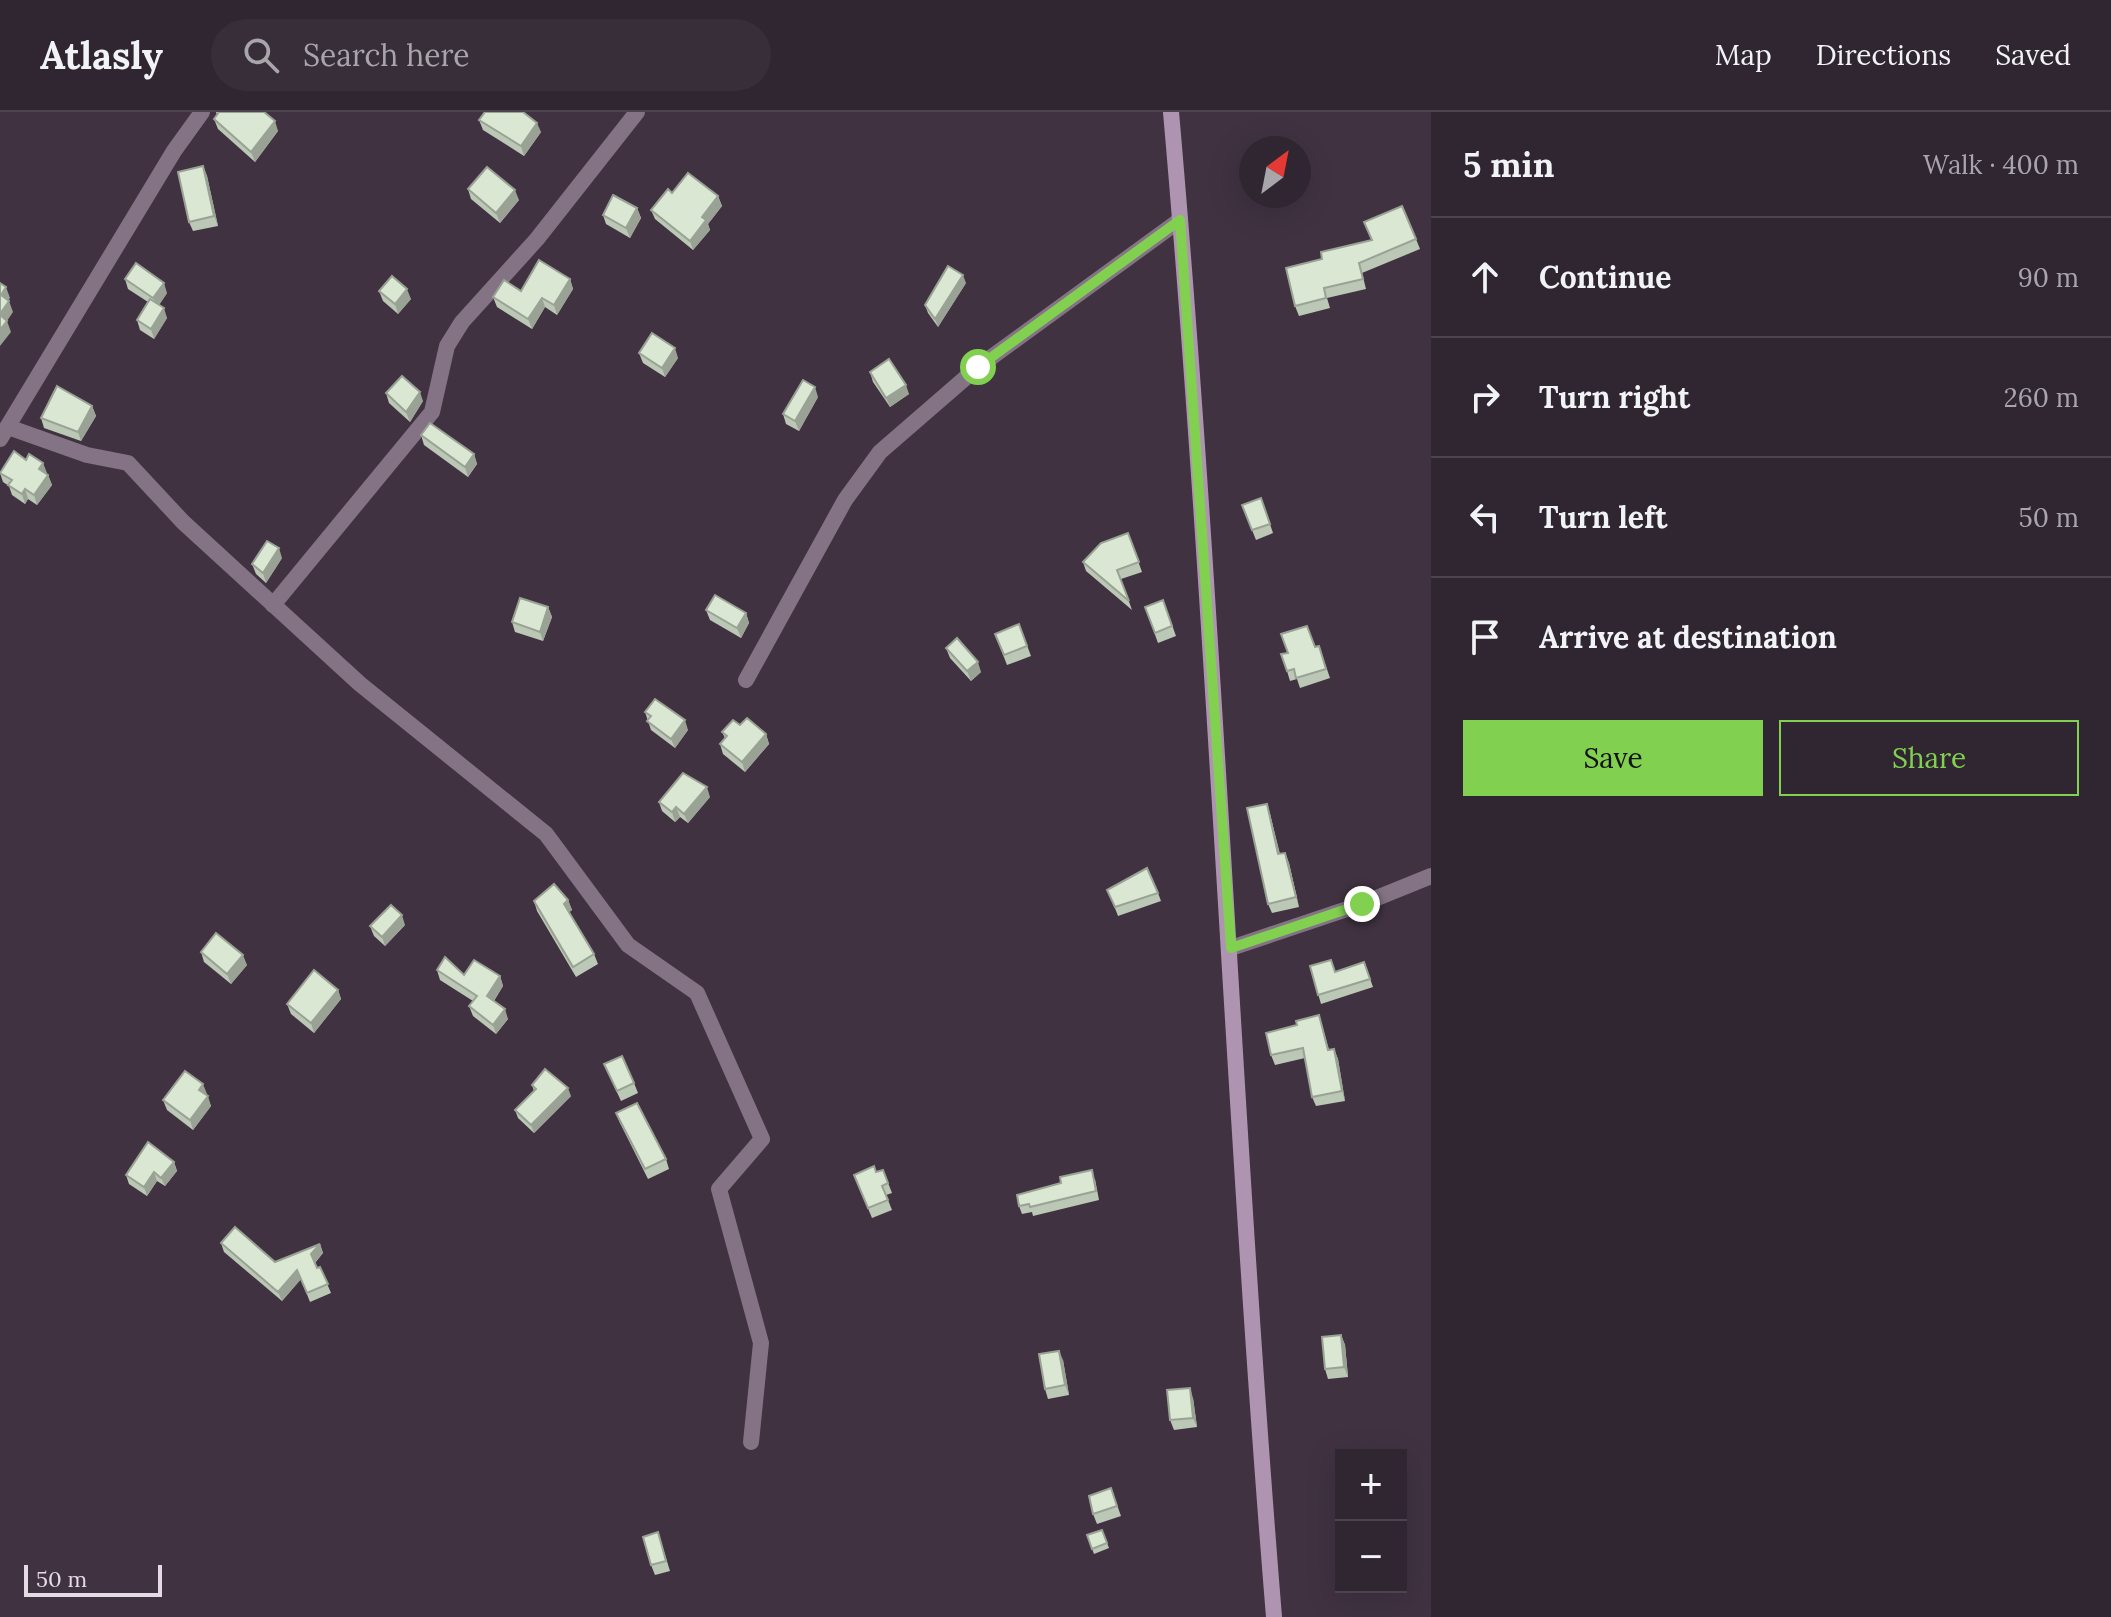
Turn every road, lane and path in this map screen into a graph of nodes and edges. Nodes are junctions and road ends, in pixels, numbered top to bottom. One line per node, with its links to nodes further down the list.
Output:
1 (202, 112): 5 (street)
2 (637, 112): 6 (street)
3 (1171, 112): 4 (main road)
4 (1180, 220): 7 (street); 9 (main road)
5 (4, 433): 6 (street)
6 (273, 605): 10 (street)
7 (746, 680)
8 (1431, 876): 9 (street)
9 (1231, 948): 11 (main road)
10 (751, 1442)
11 (1274, 1617)

